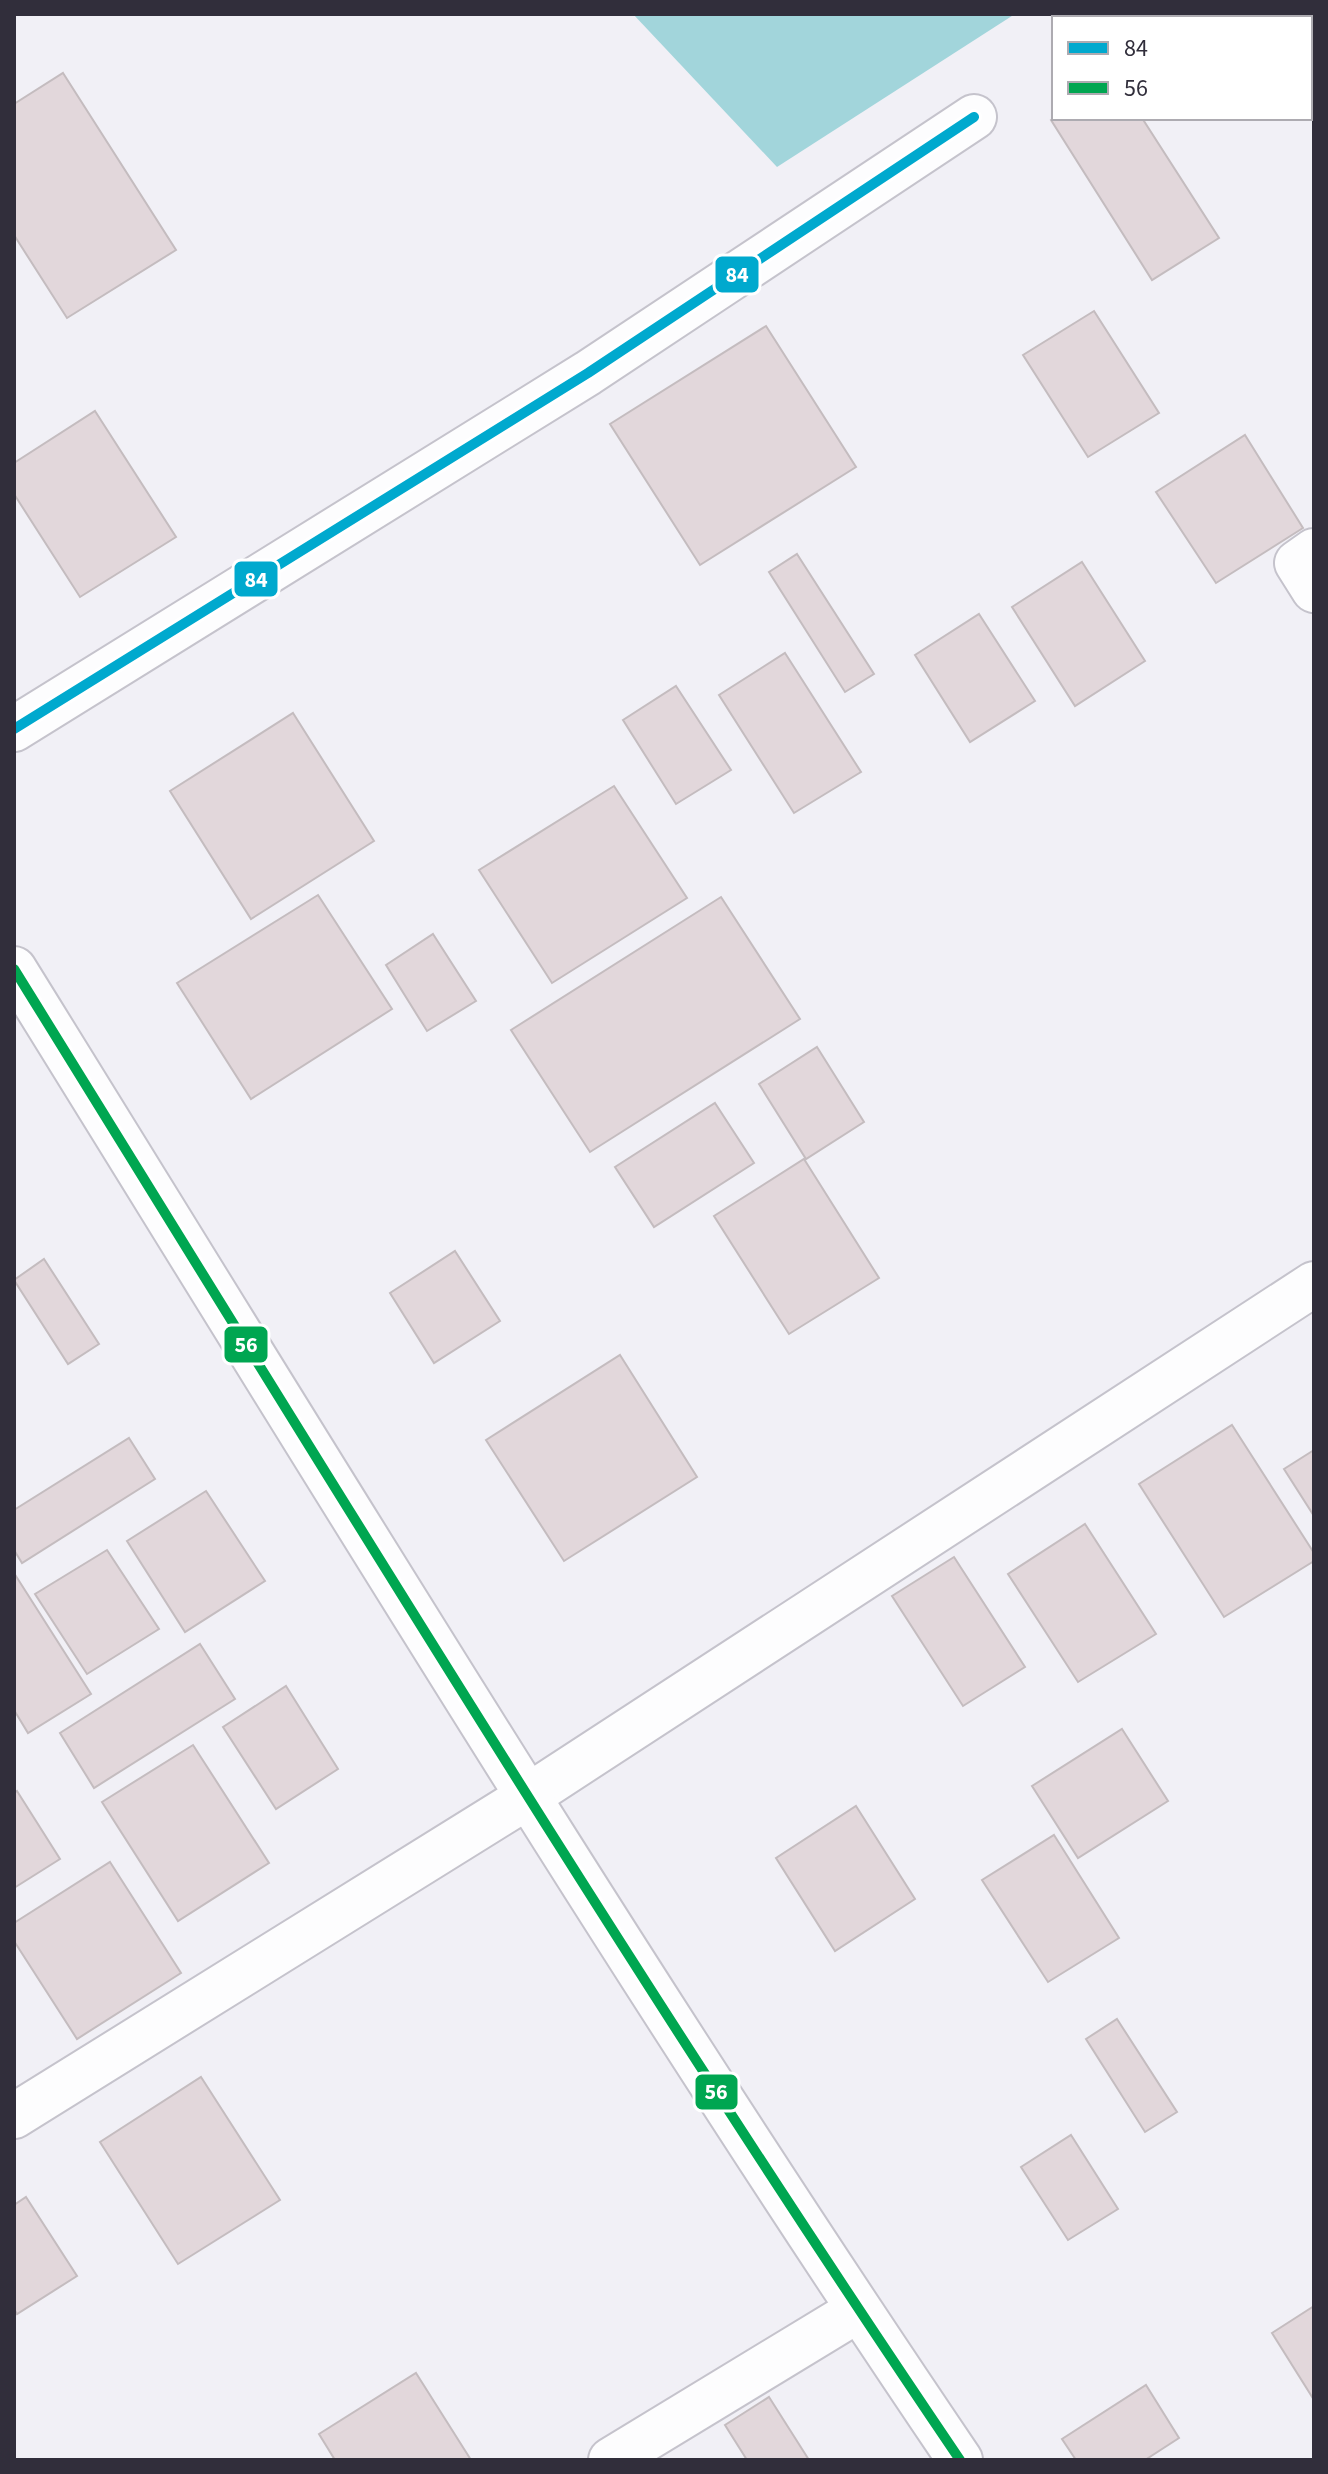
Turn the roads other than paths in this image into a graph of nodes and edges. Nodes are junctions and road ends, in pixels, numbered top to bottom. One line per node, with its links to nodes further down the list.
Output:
1 (974, 117): 4 (street)
2 (1314, 551): 3 (street)
3 (1314, 590)
4 (14, 729)
5 (14, 969): 7 (street)
6 (1314, 1284): 7 (street)
7 (527, 1797): 8 (street); 9 (street)
8 (14, 2116)
9 (858, 2310): 10 (street); 11 (street)
10 (611, 2460)
11 (960, 2460)

